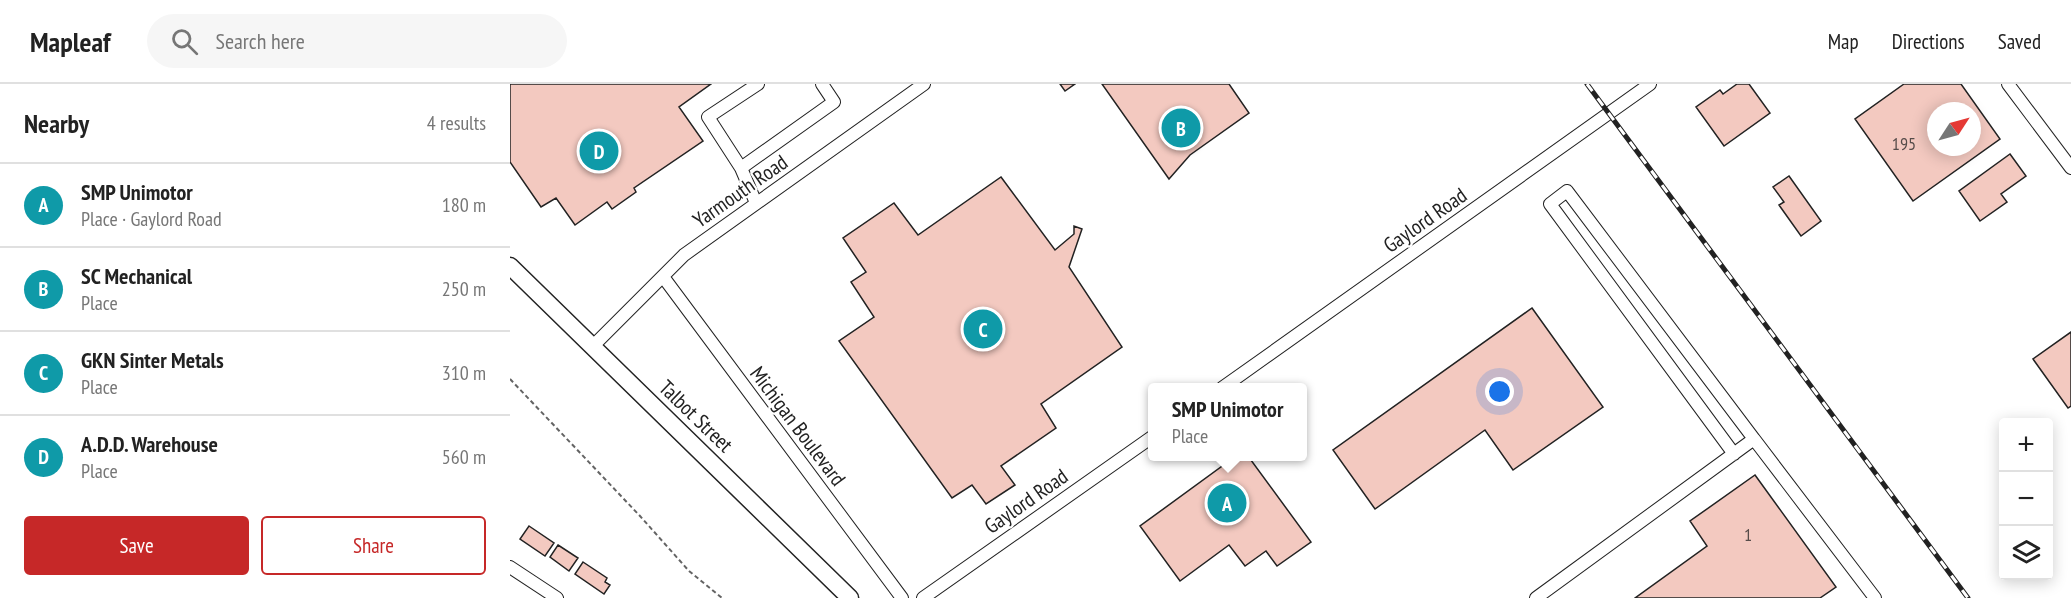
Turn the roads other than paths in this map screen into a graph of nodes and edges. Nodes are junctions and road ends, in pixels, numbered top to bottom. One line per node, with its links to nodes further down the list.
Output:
1 (758, 84): 6 (street)
2 (822, 84): 6 (street)
3 (924, 84): 8 (street, Yarmouth Road)
4 (1650, 84): 12 (street, Gaylord Road)
5 (2008, 84): 7 (street)
6 (741, 168): 8 (street)
7 (2071, 168)
8 (756, 203): 10 (street, Yarmouth Road)
9 (510, 266): 11 (main road, Talbot Street)
10 (664, 278): 11 (street, Yarmouth Road); 19 (street, Michigan Boulevard)
11 (592, 346): 18 (main road, Talbot Street)
12 (1228, 383)
13 (1754, 439): 15 (street); 15 (street); 22 (street)
14 (1148, 440): 20 (street, Gaylord Road)
15 (1734, 454): 21 (street)
16 (511, 568): 17 (street)
17 (557, 598)
18 (850, 598)
19 (902, 598)
20 (924, 598)
21 (1536, 598)
22 (1875, 598)

